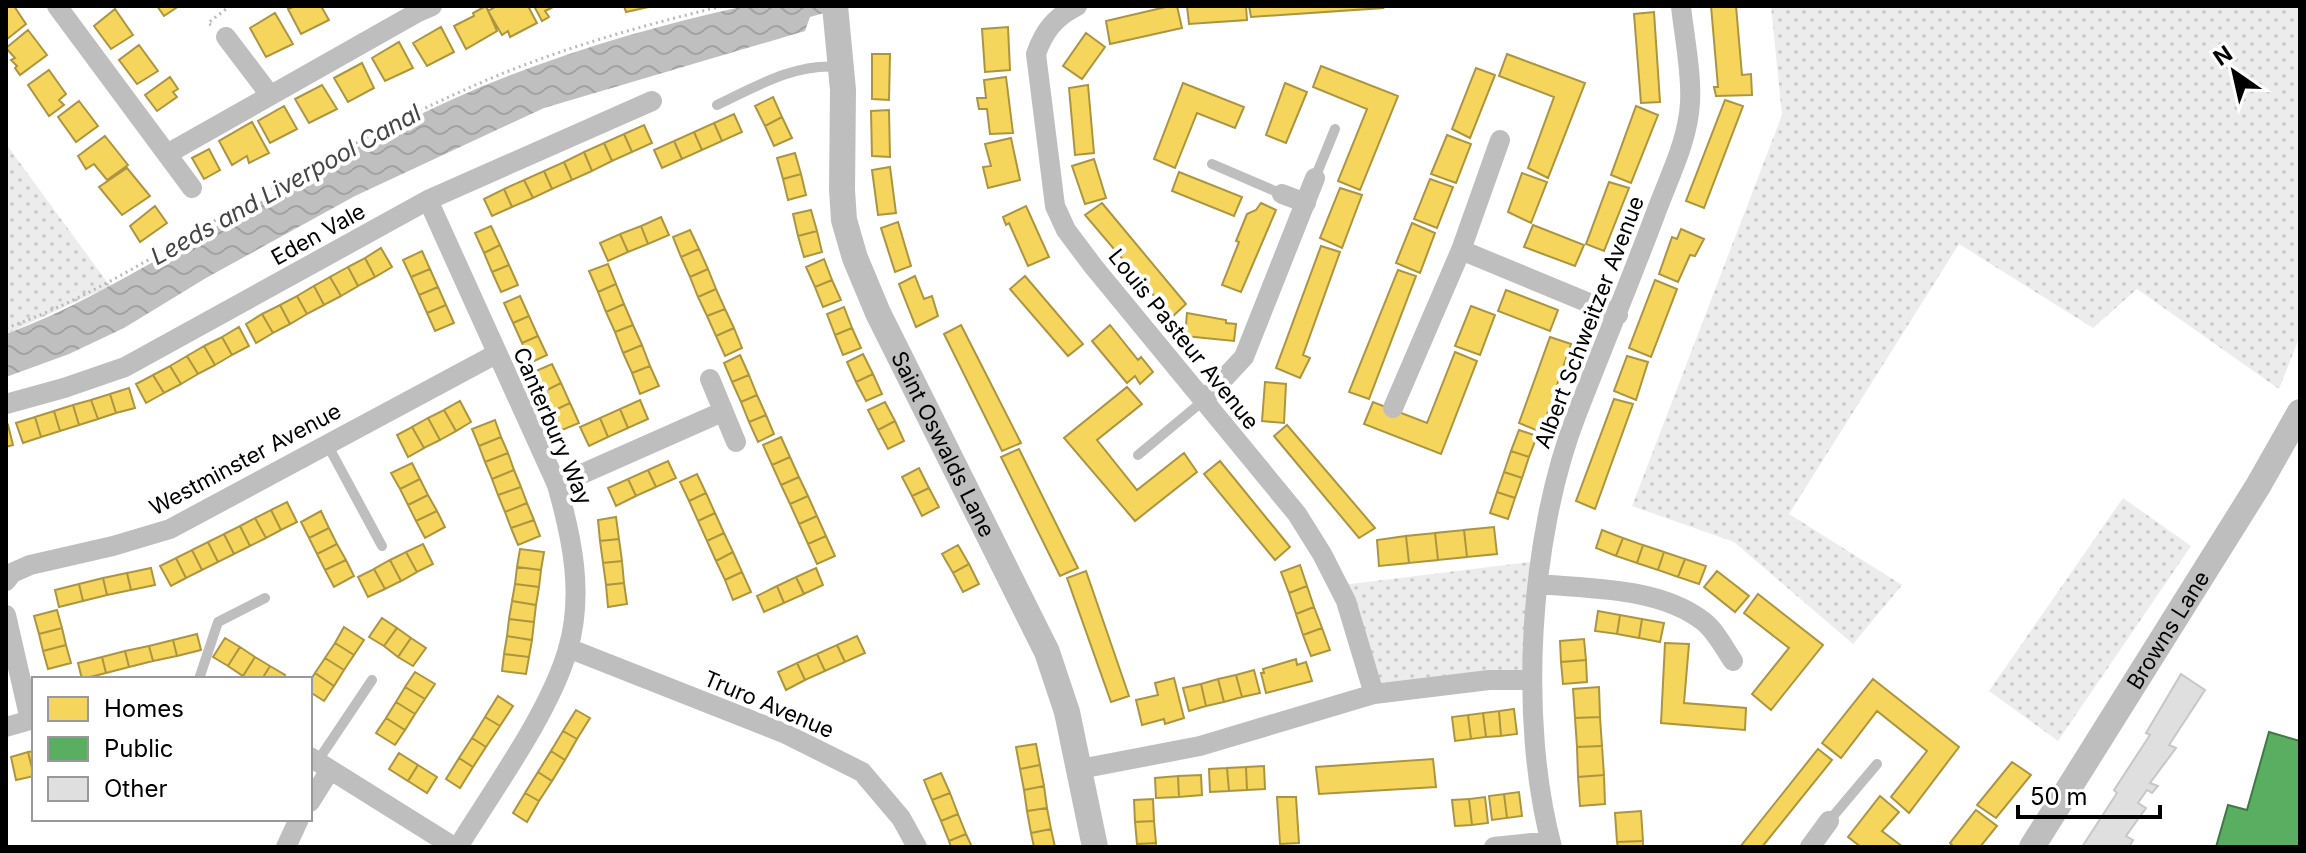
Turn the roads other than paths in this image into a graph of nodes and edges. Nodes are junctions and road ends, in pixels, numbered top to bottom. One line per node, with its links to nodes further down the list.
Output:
1 (57, 6): 13 (street)
2 (1076, 6): 24 (street, Louis Pasteur Avenue)
3 (1681, 6): 21 (street, Albert Schweitzer Avenue)
4 (422, 8): 8 (street)
5 (837, 18): 7 (street, Saint Oswalds Lane)
6 (226, 37): 8 (street)
7 (842, 68): 10 (lane); 48 (street, Saint Oswalds Lane)
8 (270, 95): 13 (street)
9 (652, 101): 18 (street, Eden Vale)
10 (717, 105)
11 (1335, 129): 15 (lane)
12 (1500, 140): 20 (street)
13 (167, 154): 16 (street)
14 (1212, 164): 17 (lane)
15 (1315, 178): 19 (street)
16 (192, 188)
17 (1282, 194): 19 (street)
18 (428, 200): 22 (street, Canterbury Way); 25 (street, Eden Vale)
19 (1306, 203): 24 (street)
20 (1461, 250): 21 (street); 26 (street)
21 (1618, 315): 35 (street, Albert Schweitzer Avenue)
22 (496, 354): 30 (street, Westminster Avenue); 32 (street, Canterbury Way)
23 (710, 379): 27 (street)
24 (1203, 401): 31 (lane); 43 (street, Louis Pasteur Avenue)
25 (6, 404)
26 (1393, 408)
27 (722, 412): 29 (street); 32 (street)
28 (2300, 412): 59 (street, Browns Lane)
29 (736, 442)
30 (327, 444): 33 (lane); 34 (street, Westminster Avenue)
31 (1138, 455)
32 (557, 485): 38 (street, Canterbury Way)
33 (382, 546)
34 (6, 581)
35 (1538, 584): 39 (street); 42 (street, Albert Schweitzer Avenue)
36 (265, 598): 40 (lane)
37 (6, 615): 44 (street)
38 (568, 648): 55 (street, Canterbury Way); 56 (street, Truro Avenue)
39 (1733, 661)
40 (200, 677)
41 (372, 680): 46 (lane)
42 (1531, 680): 43 (street); 52 (street, Albert Schweitzer Avenue)
43 (1374, 694): 48 (street)
44 (32, 720): 45 (street)
45 (6, 727)
46 (319, 763): 49 (street); 55 (street)
47 (1877, 764): 51 (lane)
48 (1080, 769): 57 (street, Saint Oswalds Lane)
49 (312, 793)
50 (298, 821): 54 (street)
51 (1829, 821): 53 (street)
52 (1551, 844): 58 (street)
53 (1812, 846)
54 (286, 847)
55 (456, 847)
56 (917, 847)
57 (1095, 847)
58 (1494, 847)
59 (2032, 847)

